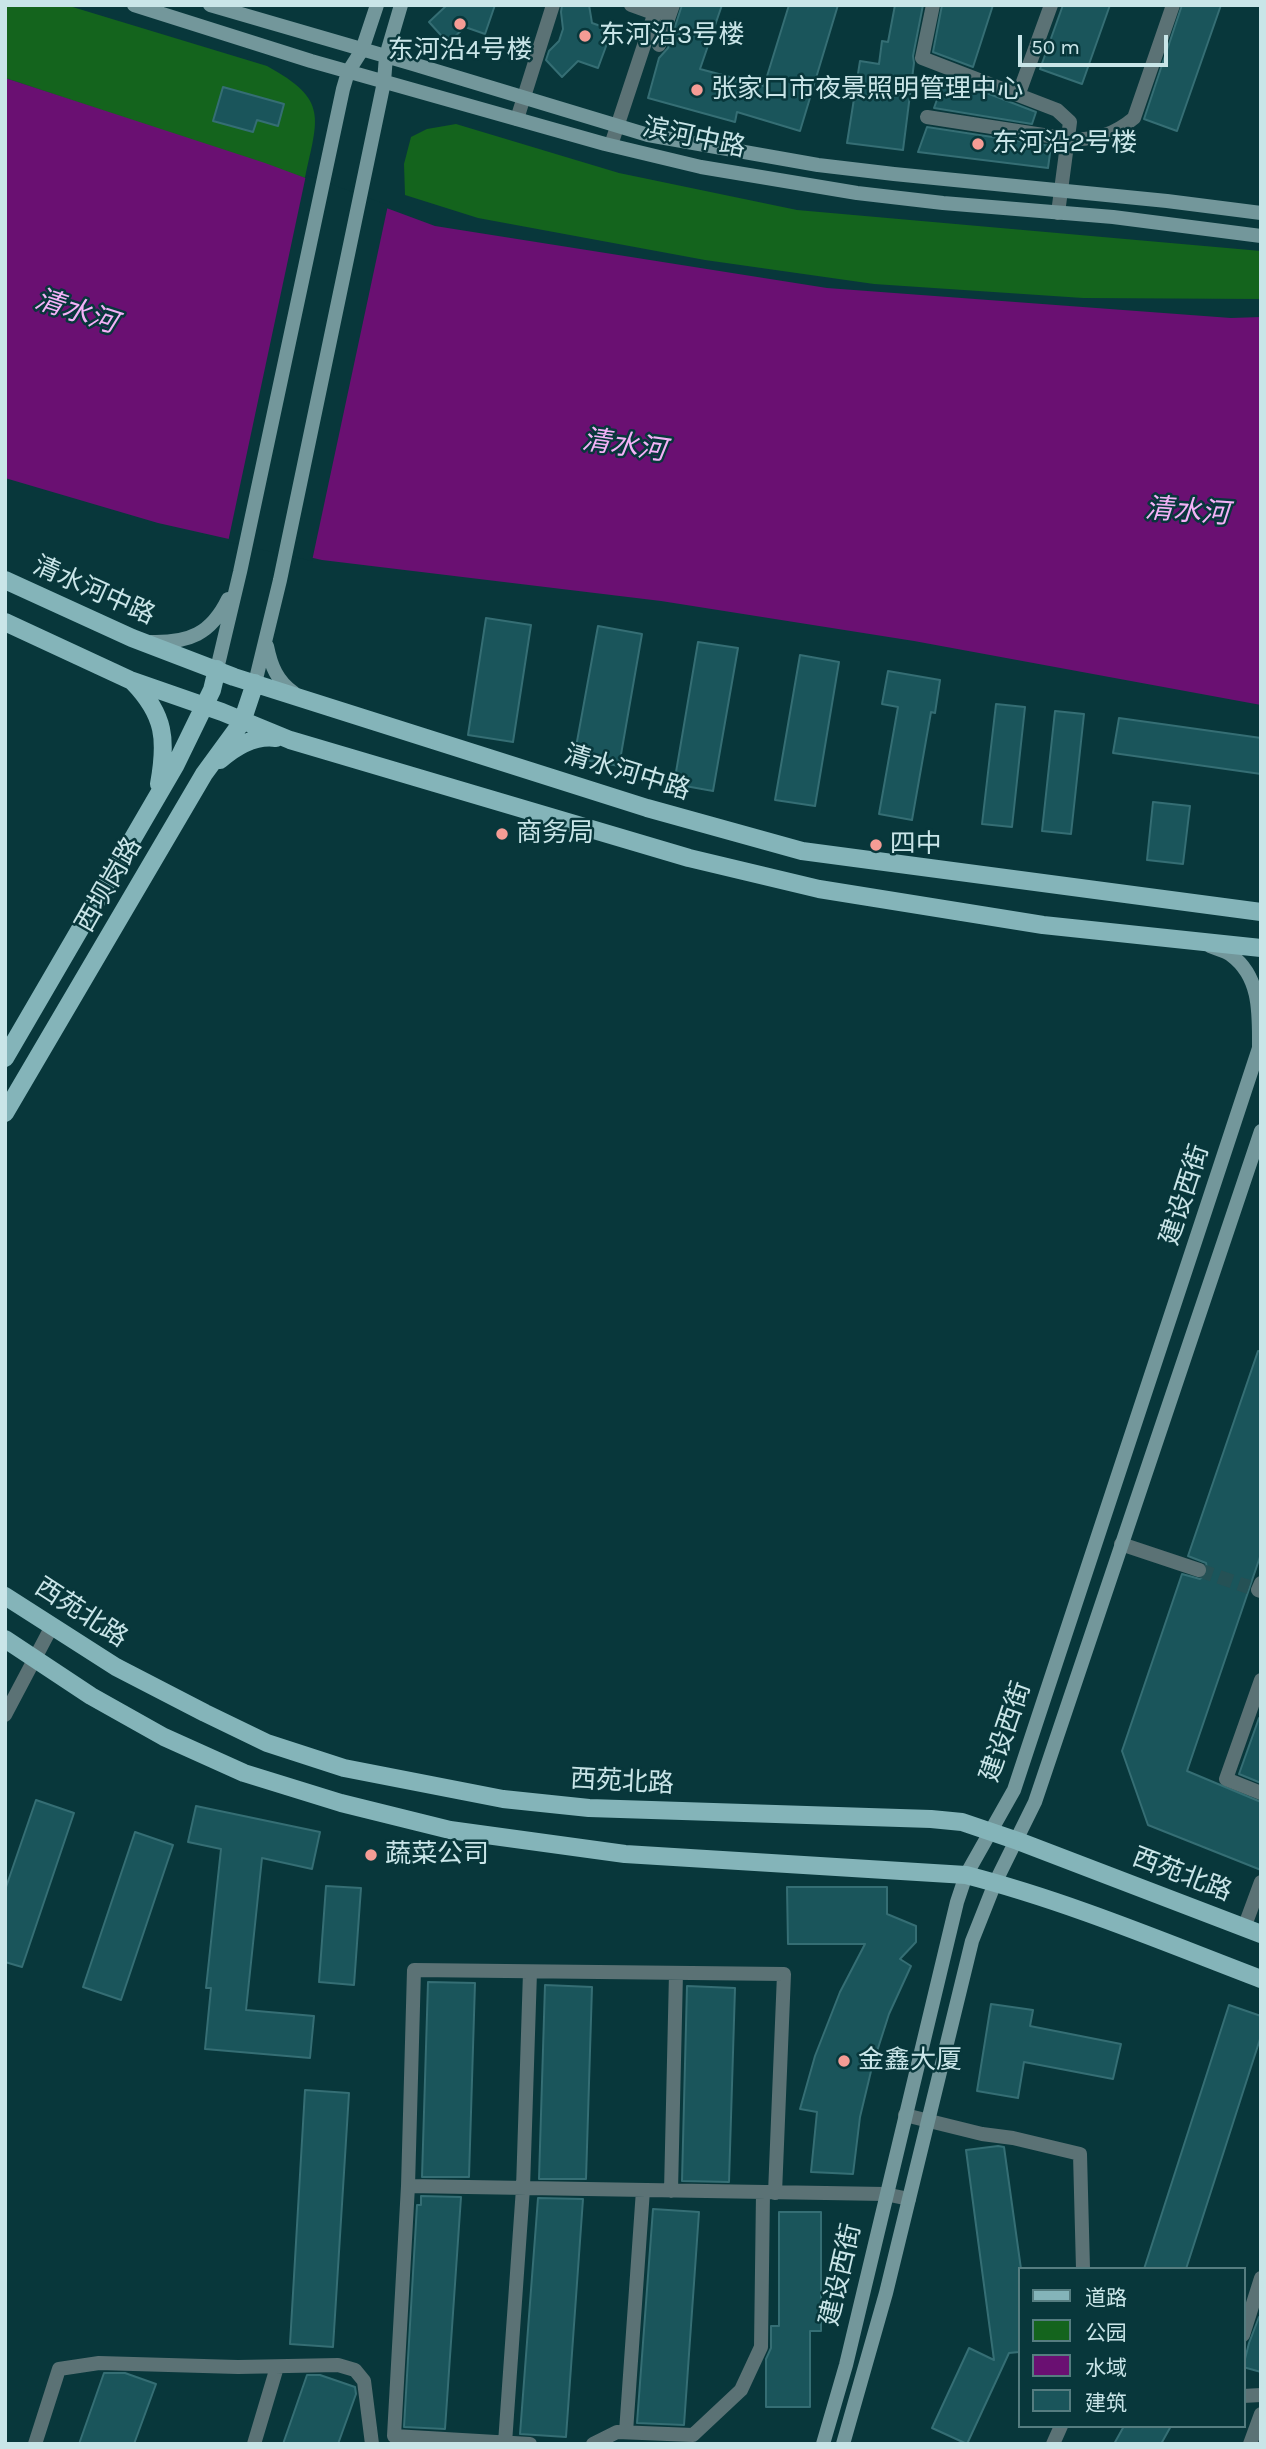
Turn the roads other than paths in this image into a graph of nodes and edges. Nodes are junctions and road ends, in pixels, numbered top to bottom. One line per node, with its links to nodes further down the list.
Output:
1 (134, 5): 15 (main road, 滨河中路)
2 (210, 5): 13 (main road, 滨河中路)
3 (377, 5): 13 (main road)
4 (401, 5): 14 (main road)
5 (553, 5): 18 (street)
6 (631, 5): 11 (street)
7 (673, 5): 12 (street)
8 (933, 5): 17 (street)
9 (1051, 5): 17 (street)
10 (1173, 5): 22 (street)
11 (659, 10): 21 (street)
12 (659, 46)
13 (362, 50): 14 (main road, 滨河中路); 15 (main road)
14 (386, 55): 16 (main road); 18 (main road, 滨河中路)
15 (348, 72): 16 (main road, 滨河中路); 28 (main road)
16 (384, 82): 20 (main road, 滨河中路); 31 (main road)
17 (1019, 93): 22 (street)
18 (524, 99): 20 (street); 21 (main road, 滨河中路)
19 (927, 117): 22 (street)
20 (517, 119): 23 (main road, 滨河中路)
21 (617, 126): 23 (street); 24 (main road, 滨河中路)
22 (1069, 139): 24 (street)
23 (611, 145): 25 (main road, 滨河中路)
24 (1061, 191): 25 (street); 26 (main road, 滨河中路)
25 (1058, 213): 27 (main road, 滨河中路)
26 (1261, 213)
27 (1261, 236)
28 (239, 574): 32 (main road); 33 (main road)
29 (5, 580): 32 (main road, 清水河中路)
30 (5, 622): 35 (main road)
31 (266, 639): 36 (main road); 39 (main road)
32 (142, 642): 33 (main road, 清水河中路)
33 (217, 669): 34 (main road, 清水河中路); 37 (main road, 西坝岗路)
34 (234, 677): 36 (main road, 清水河中路); 37 (main road); 38 (main road)
35 (130, 680): 40 (main road); 44 (main road)
36 (255, 683): 38 (main road, 西坝岗路); 39 (main road, 清水河中路)
37 (212, 690): 40 (main road, 西坝岗路)
38 (247, 701): 40 (main road); 41 (main road, 西坝岗路)
39 (303, 701): 45 (main road, 清水河中路)
40 (213, 710): 41 (main road); 44 (main road, 西坝岗路)
41 (242, 722): 42 (main road); 43 (main road, 西坝岗路)
42 (290, 740): 43 (main road); 46 (main road)
43 (204, 774): 50 (main road, 西坝岗路)
44 (157, 796): 49 (main road, 西坝岗路)
45 (1256, 909)
46 (1199, 942): 47 (main road); 48 (main road, 建设西街)
47 (1261, 948)
48 (1260, 1045): 61 (main road, 建设西街)
49 (5, 1058)
50 (5, 1114)
51 (1261, 1132): 52 (main road, 建设西街)
52 (1121, 1544): 53 (street); 62 (main road, 建设西街)
53 (1199, 1570)
54 (5, 1596): 55 (main road, 西苑北路)
55 (52, 1626): 57 (street); 61 (main road, 西苑北路)
56 (5, 1639): 57 (main road)
57 (35, 1659): 59 (street); 63 (main road)
58 (1261, 1680): 60 (street)
59 (5, 1715)
60 (1261, 1793)
61 (991, 1832): 62 (main road, 西苑北路); 63 (main road, 建设西街)
62 (1018, 1841): 65 (main road, 建设西街); 66 (main road, 西苑北路)
63 (966, 1875): 65 (main road); 70 (main road, 建设西街)
64 (1261, 1882): 66 (street)
65 (995, 1883): 69 (main road); 71 (main road, 建设西街)
66 (1252, 1931)
67 (530, 1972): 68 (street); 72 (street); 73 (street)
68 (676, 1973): 75 (street); 76 (street)
69 (1261, 1979)
70 (905, 2115): 71 (street); 77 (main road, 建设西街)
71 (928, 2120): 78 (main road, 建设西街); 79 (street)
72 (408, 2186): 73 (street); 86 (street)
73 (523, 2188): 74 (street); 86 (street)
74 (643, 2190): 75 (street); 85 (street)
75 (671, 2191): 76 (street)
76 (769, 2192): 77 (street); 85 (street)
77 (885, 2194): 78 (street); 92 (main road, 建设西街)
78 (909, 2199): 93 (main road, 建设西街)
79 (1083, 2267)
80 (1261, 2278): 81 (street)
81 (1245, 2329)
82 (278, 2367): 87 (street); 88 (street); 89 (street)
83 (1261, 2414): 95 (street)
84 (1060, 2428): 94 (street)
85 (626, 2432): 91 (street)
86 (505, 2442): 90 (street)
87 (34, 2444)
88 (254, 2444)
89 (372, 2444)
90 (530, 2444)
91 (593, 2444)
92 (823, 2444)
93 (843, 2444)
94 (1053, 2444)
95 (1250, 2444)

